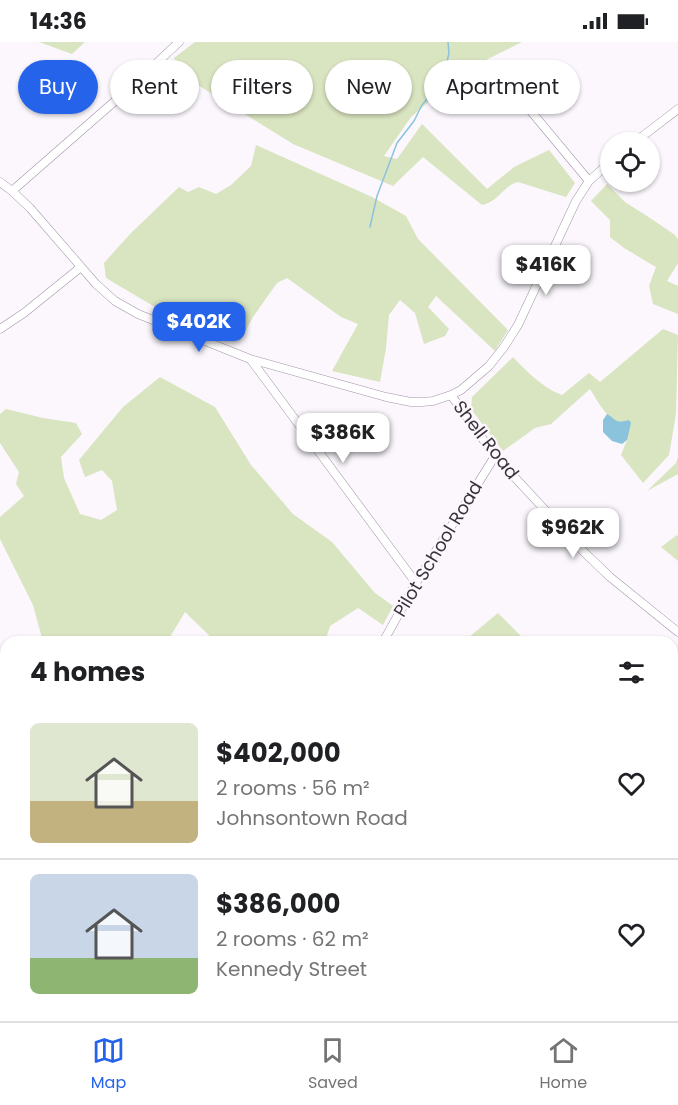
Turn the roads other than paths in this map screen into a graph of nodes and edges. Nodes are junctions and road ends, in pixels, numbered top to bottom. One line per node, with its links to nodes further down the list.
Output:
1 (179, 42): 8 (street)
2 (678, 109): 4 (street)
3 (534, 114): 6 (street)
4 (648, 132)
5 (600, 172): 6 (street)
6 (590, 181): 12 (street)
7 (0, 182): 8 (street)
8 (12, 191): 9 (street)
9 (81, 267): 10 (street); 11 (street)
10 (0, 329)
11 (250, 360): 12 (street); 14 (street)
12 (451, 395): 13 (street, Shell Road)
13 (495, 456): 14 (street, Pilot School Road); 15 (street, Shell Road)
14 (416, 583): 16 (street, Pilot School Road)
15 (678, 632)
16 (386, 636)

